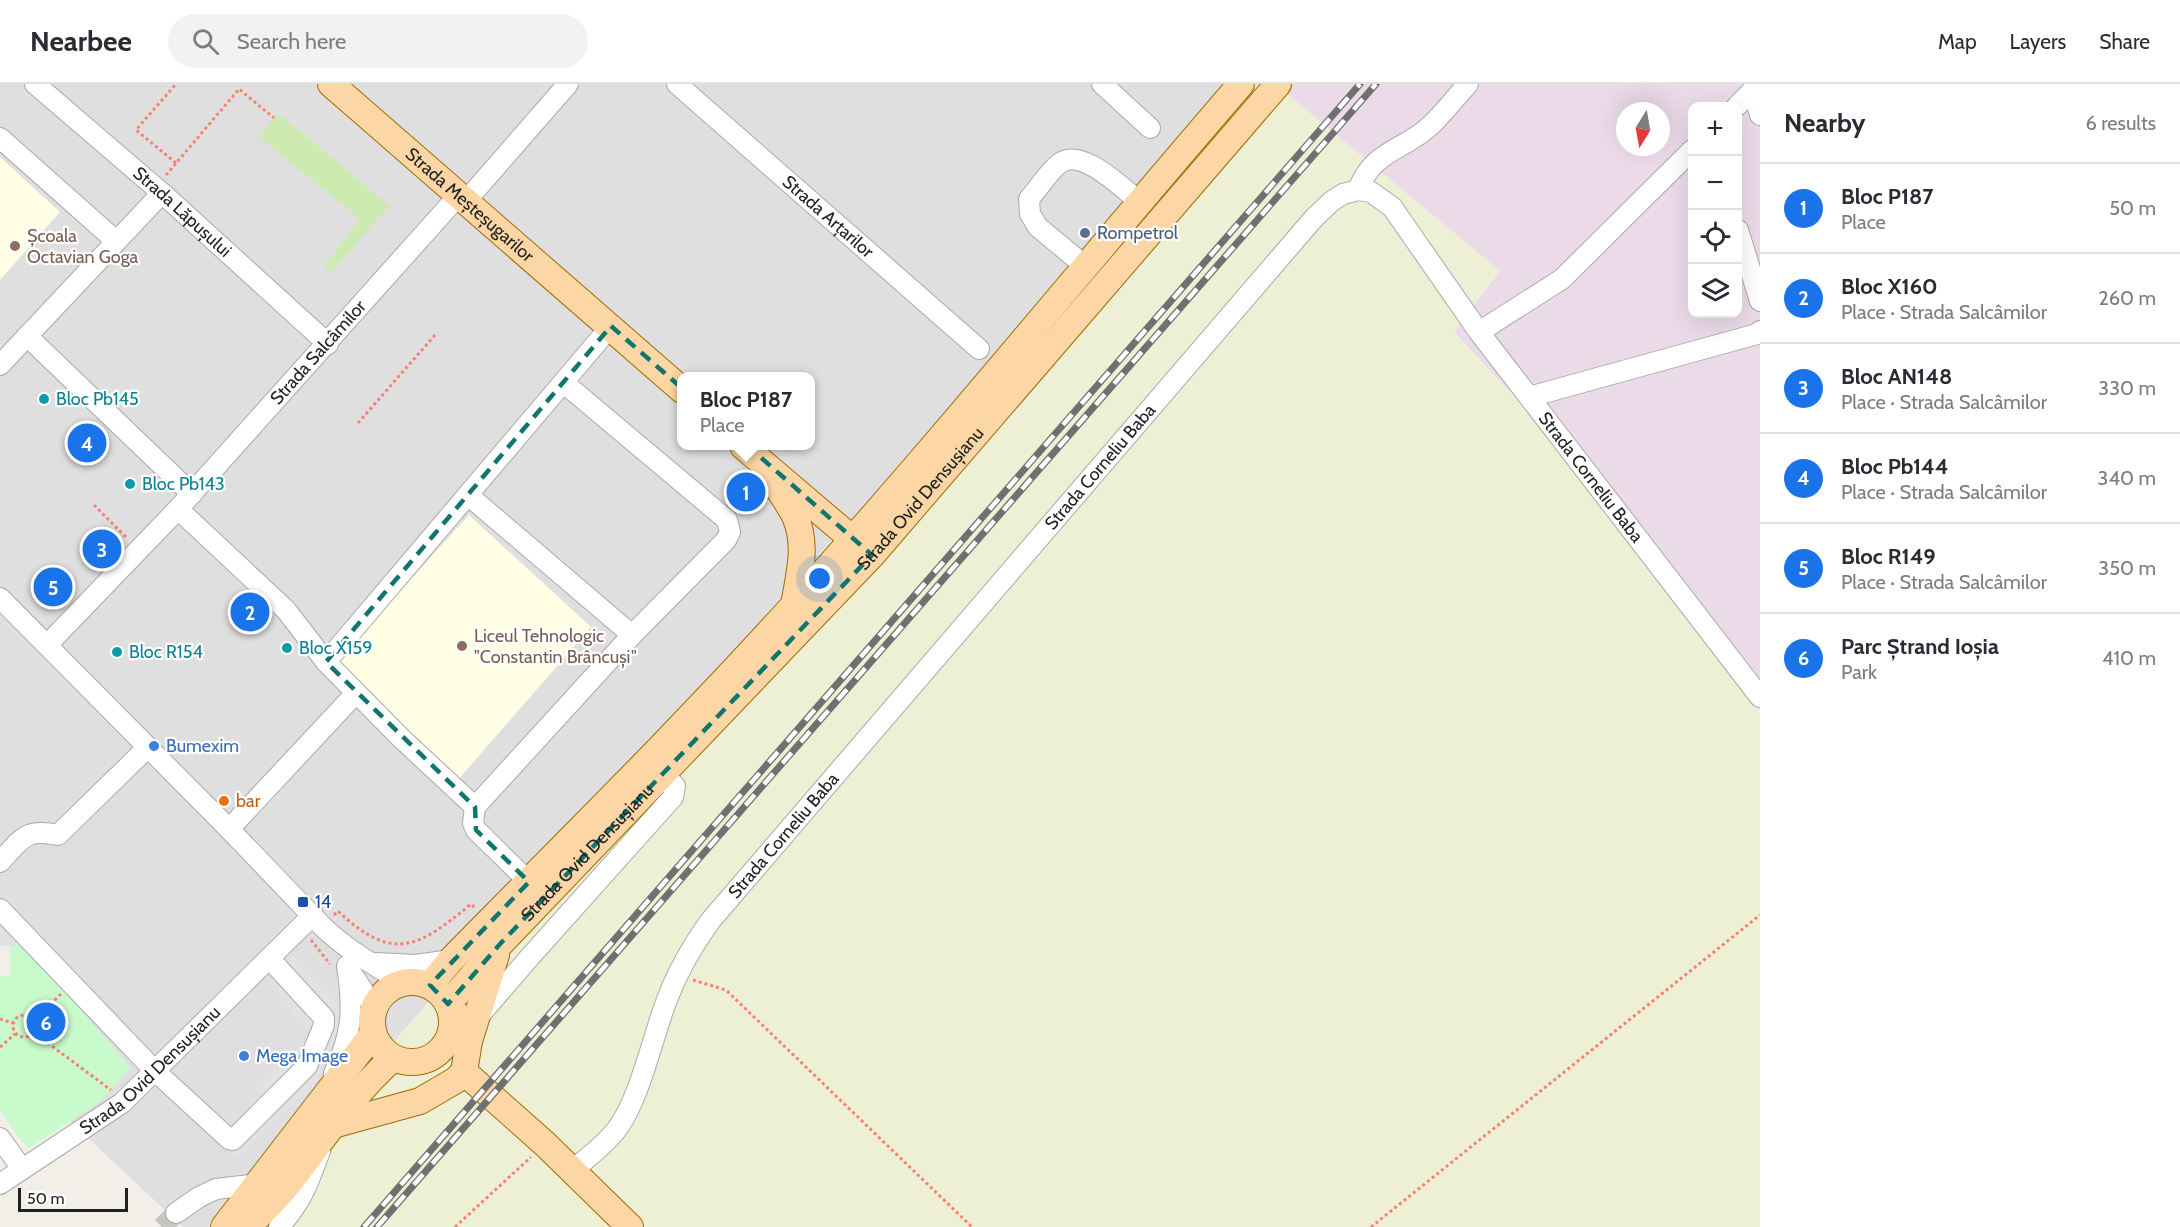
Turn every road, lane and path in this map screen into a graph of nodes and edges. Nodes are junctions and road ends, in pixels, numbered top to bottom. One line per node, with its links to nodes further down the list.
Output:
1 (35, 84): 18 (street, Strada Lăpușului)
2 (176, 84): 17 (path)
3 (331, 84): 20 (main road, Strada Meșteșugarilor)
4 (568, 84): 20 (street, Strada Salcâmilor)
5 (677, 84): 32 (street, Strada Arțarilor)
6 (1102, 84): 14 (street)
7 (1241, 84): 21 (main road, Strada Ovid Densușianu)
8 (1278, 84): 44 (main road, Strada Ovid Densușianu)
9 (1468, 84): 19 (street)
10 (1756, 87): 11 (street); 12 (street)
11 (1741, 102)
12 (1760, 115)
13 (274, 118): 17 (path)
14 (1150, 128)
15 (0, 138): 22 (street)
16 (1688, 154): 28 (street)
17 (176, 164): 18 (path)
18 (158, 190): 22 (street); 31 (street, Strada Lăpușului)
19 (1359, 190): 28 (street, Strada Corneliu Baba); 71 (street, Strada Corneliu Baba)
20 (463, 198): 26 (main road, Strada Meșteșugarilor); 31 (street, Strada Salcâmilor)
21 (1140, 202): 24 (main road, Strada Ovid Densușianu); 24 (street)
22 (116, 241): 30 (street)
23 (1742, 245): 25 (street)
24 (1085, 266): 44 (main road, Strada Ovid Densușianu)
25 (1760, 301)
26 (610, 326): 34 (street); 35 (main road, Strada Meșteșugarilor)
27 (1760, 331): 36 (street)
28 (1479, 332): 36 (street, Strada Corneliu Baba)
29 (435, 335): 37 (path)
30 (27, 336): 33 (street); 40 (street)
31 (328, 344): 40 (street, Strada Salcâmilor)
32 (979, 349)
33 (0, 365)
34 (564, 383): 41 (street); 48 (street)
35 (677, 386)
36 (1529, 397): 52 (street, Strada Corneliu Baba)
37 (358, 423)
38 (747, 450): 39 (main road)
39 (766, 466): 44 (main road); 47 (main road)
40 (192, 494): 43 (street, Strada Salcâmilor)
41 (468, 495): 48 (street); 50 (street)
42 (94, 505): 45 (path)
43 (178, 510): 45 (street, Strada Salcâmilor); 50 (street)
44 (862, 547): 47 (main road, Strada Ovid Densușianu); 54 (main road, Strada Ovid Densușianu)
45 (140, 550): 49 (street, Strada Salcâmilor)
46 (0, 598): 49 (street)
47 (794, 605): 60 (main road, Strada Ovid Densușianu)
48 (632, 634): 55 (street)
49 (47, 645): 53 (street)
50 (326, 662): 51 (street)
51 (356, 693): 55 (street); 56 (street)
52 (1760, 697)
53 (148, 747): 56 (street); 59 (street)
54 (662, 773): 57 (main road, Strada Ovid Densușianu); 58 (street)
55 (475, 807): 60 (street, Strada Ovid Densușianu)
56 (229, 829): 62 (street)
57 (600, 839): 58 (street); 60 (main road, Strada Ovid Densușianu)
58 (619, 855): 64 (street)
59 (0, 862)
60 (535, 892): 64 (street); 66 (main road, Strada Ovid Densușianu); 68 (main road, Strada Ovid Densușianu)
61 (0, 909): 73 (street)
62 (313, 915): 65 (street); 67 (street, Strada Ovid Densușianu)
63 (1760, 915): 103 (path)
64 (561, 921): 80 (street)
65 (335, 939): 69 (street); 70 (street)
66 (500, 944): 75 (main road, Strada Ovid Densușianu); 80 (main road)
67 (269, 958): 86 (street, Strada Ovid Densușianu); 86 (street)
68 (451, 960): 69 (street); 74 (main road, Strada Ovid Densușianu)
69 (367, 961): 72 (street)
70 (347, 966): 76 (street); 89 (street)
71 (675, 980): 93 (street, Strada Corneliu Baba); 102 (path)
72 (403, 982): 74 (main road); 76 (main road)
73 (70, 984): 78 (path); 86 (street)
74 (430, 985): 75 (main road)
75 (449, 1005): 80 (main road); 85 (main road)
76 (374, 1007): 83 (main road)
77 (0, 1019): 79 (path)
78 (33, 1021): 79 (path); 81 (path)
79 (13, 1023): 82 (path)
80 (472, 1031): 87 (main road)
81 (33, 1032): 82 (path); 88 (path)
82 (15, 1034): 84 (path)
83 (373, 1034): 85 (main road); 89 (main road)
84 (0, 1047)
85 (395, 1059): 87 (main road); 89 (main road)
86 (155, 1071): 88 (street, Strada Ovid Densușianu)
87 (460, 1076): 89 (main road); 91 (main road)
88 (122, 1103): 92 (street, Strada Ovid Densușianu)
89 (327, 1120): 95 (main road); 98 (main road); 99 (street)
90 (0, 1137): 92 (street)
91 (545, 1144): 93 (main road); 100 (path)
92 (26, 1167): 94 (street, Strada Ovid Densușianu)
93 (573, 1170): 101 (main road)
94 (0, 1184)
95 (259, 1184): 96 (street); 97 (main road)
96 (176, 1213)
97 (224, 1227)
98 (248, 1227)
99 (279, 1227)
100 (455, 1227)
101 (630, 1227)
102 (972, 1227)
103 (1371, 1227)

